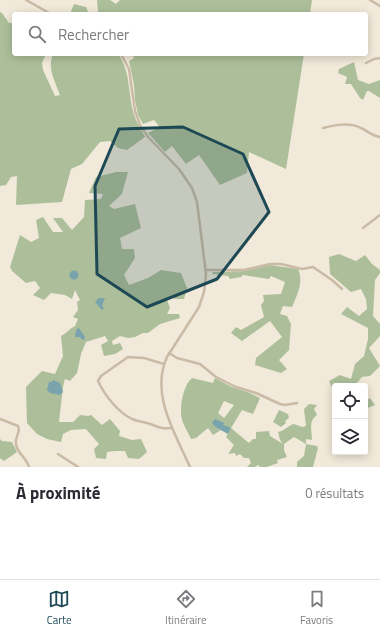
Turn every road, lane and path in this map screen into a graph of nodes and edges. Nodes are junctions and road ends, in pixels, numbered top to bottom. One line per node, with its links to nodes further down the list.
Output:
1 (26, 0): 4 (street)
2 (370, 0): 3 (street)
3 (380, 6)
4 (47, 12)
5 (122, 56): 12 (street)
6 (380, 58): 7 (street)
7 (366, 63)
8 (323, 128): 9 (street)
9 (380, 137)
10 (380, 215): 11 (street)
11 (363, 228)
12 (206, 270): 13 (street); 14 (street)
13 (342, 289)
14 (169, 353): 15 (street); 16 (street)
15 (164, 364): 18 (street); 18 (street)
16 (297, 404)
17 (0, 419): 20 (street)
18 (172, 428): 22 (street)
19 (58, 454): 21 (street)
20 (29, 467)
21 (78, 467)
22 (189, 467)

